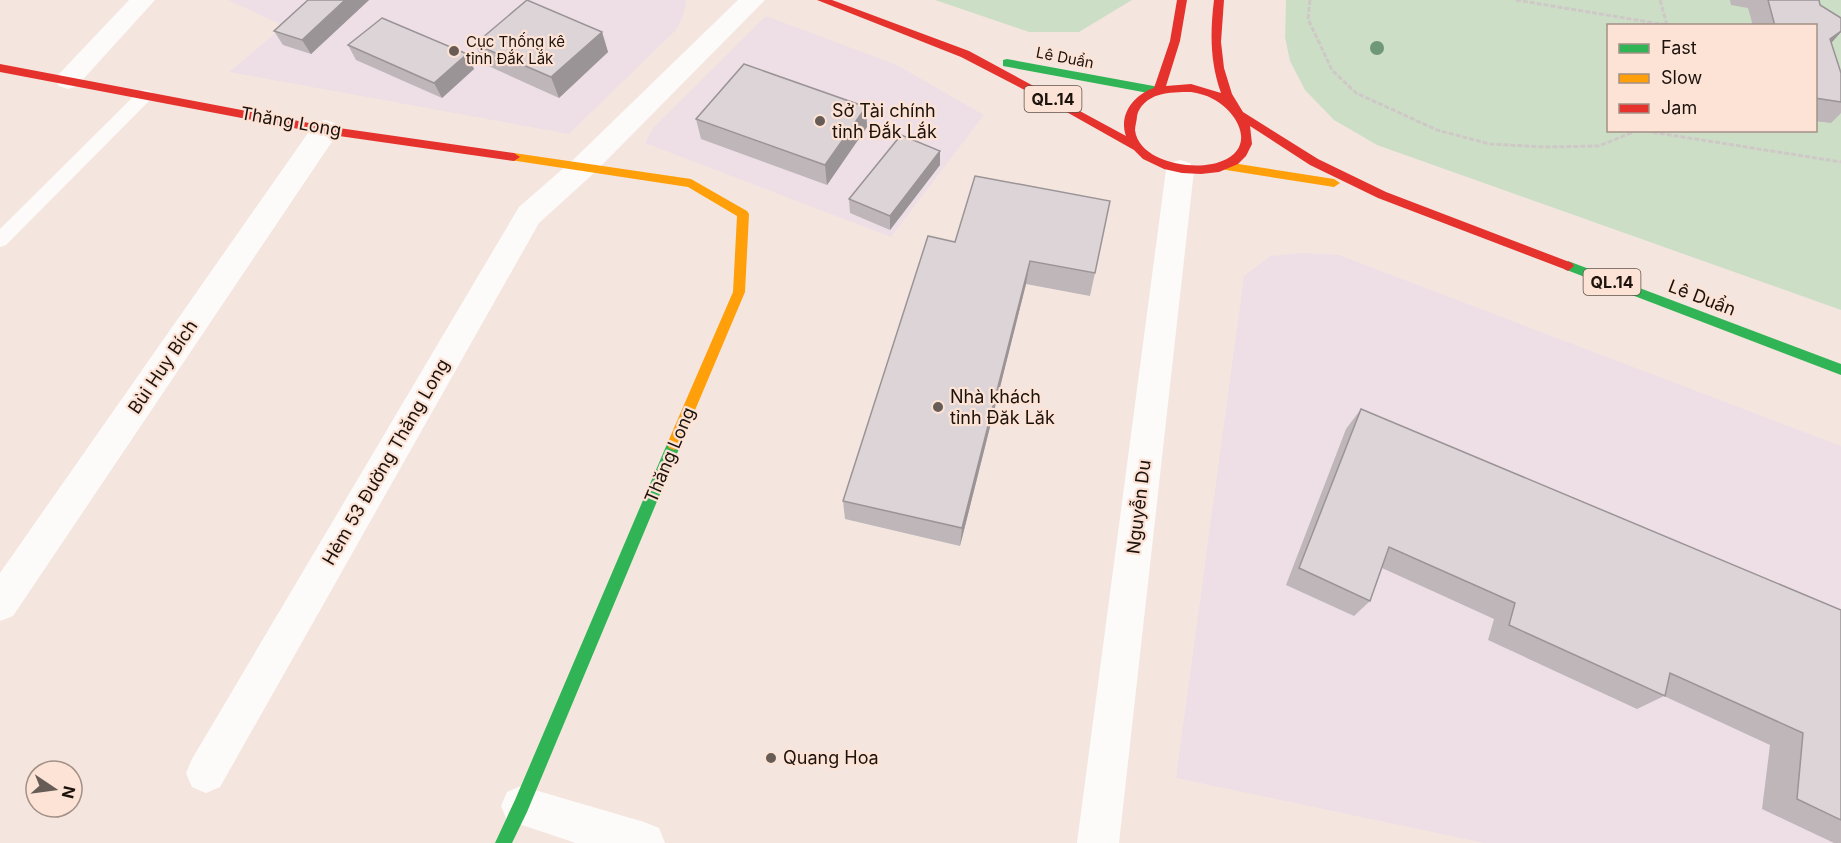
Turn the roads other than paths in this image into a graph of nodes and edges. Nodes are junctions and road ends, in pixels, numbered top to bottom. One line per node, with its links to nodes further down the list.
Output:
1 (143, 0): 8 (street)
2 (753, 0): 14 (street)
3 (822, 0): 6 (street, Lê Duẩn / QL.14)
4 (1182, 0): 9 (street)
5 (1220, 0): 11 (street)
6 (965, 54): 9 (street, Lê Duẩn / QL.14); 13 (street, Lê Duẩn / QL.14)
7 (2, 70): 8 (street, Thăng Long)
8 (68, 80): 10 (street, Thăng Long)
9 (1159, 91): 11 (street); 13 (street)
10 (145, 95): 12 (street, Thăng Long); 18 (lane)
11 (1238, 112): 15 (street); 17 (street, Lê Duẩn / QL.14)
12 (326, 130): 14 (street, Thăng Long); 20 (street, Bùi Huy Bích)
13 (1138, 148): 16 (street)
14 (584, 166): 21 (street, Hẻm 53 Đường Thăng Long); 22 (street, Thăng Long)
15 (1226, 166): 16 (street); 17 (street, Lê Duẩn / QL.14)
16 (1180, 171): 25 (street, Nguyễn Du)
17 (1382, 195): 19 (street, Lê Duẩn / QL.14)
18 (0, 240)
19 (1841, 370)
20 (0, 604)
21 (206, 773)
22 (521, 806): 23 (street, Thăng Long); 24 (street)
23 (503, 843)
24 (644, 843)
25 (1098, 843)

